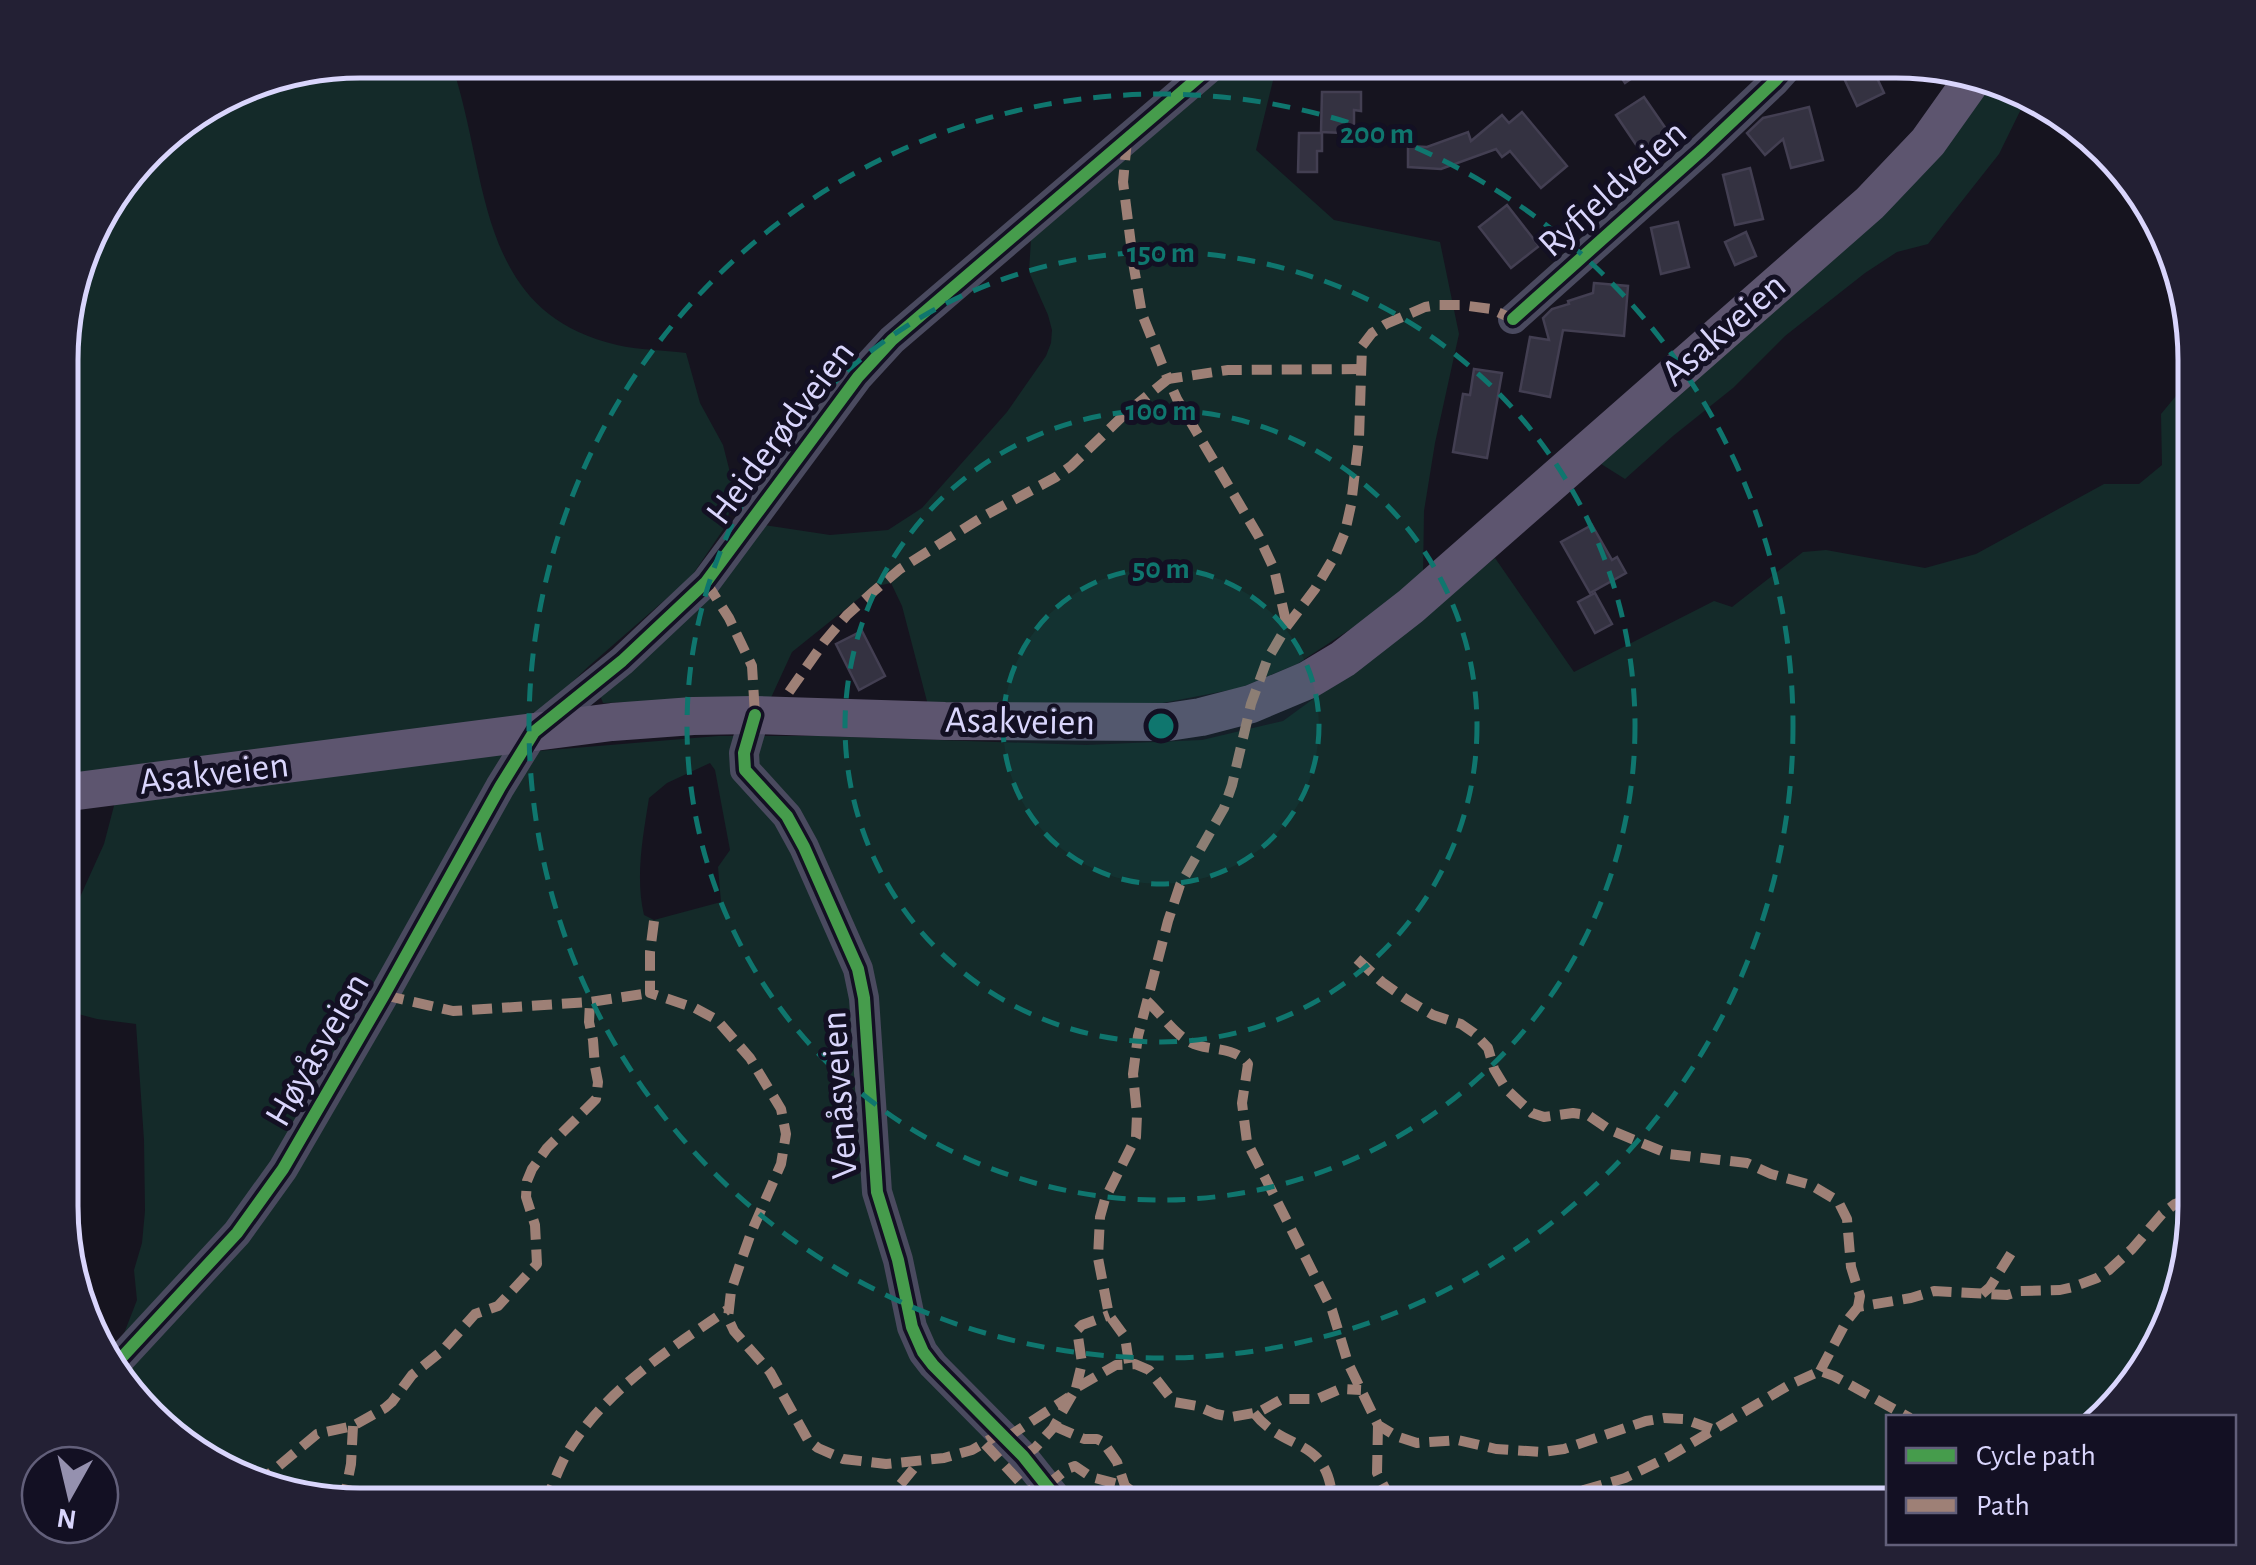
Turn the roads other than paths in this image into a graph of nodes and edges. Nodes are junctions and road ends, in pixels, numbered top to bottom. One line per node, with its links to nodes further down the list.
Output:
1 (1200, 78): 6 (street, Heiderødveien)
2 (1778, 78): 4 (street, Ryfjeldveien)
3 (1967, 87): 5 (main road, Asakveien)
4 (1514, 319)
5 (755, 715): 6 (main road, Asakveien); 9 (street, Venåsveien)
6 (534, 732): 7 (main road, Asakveien); 8 (street, Høyåsveien)
7 (77, 791)
8 (122, 1357)
9 (1048, 1487)

